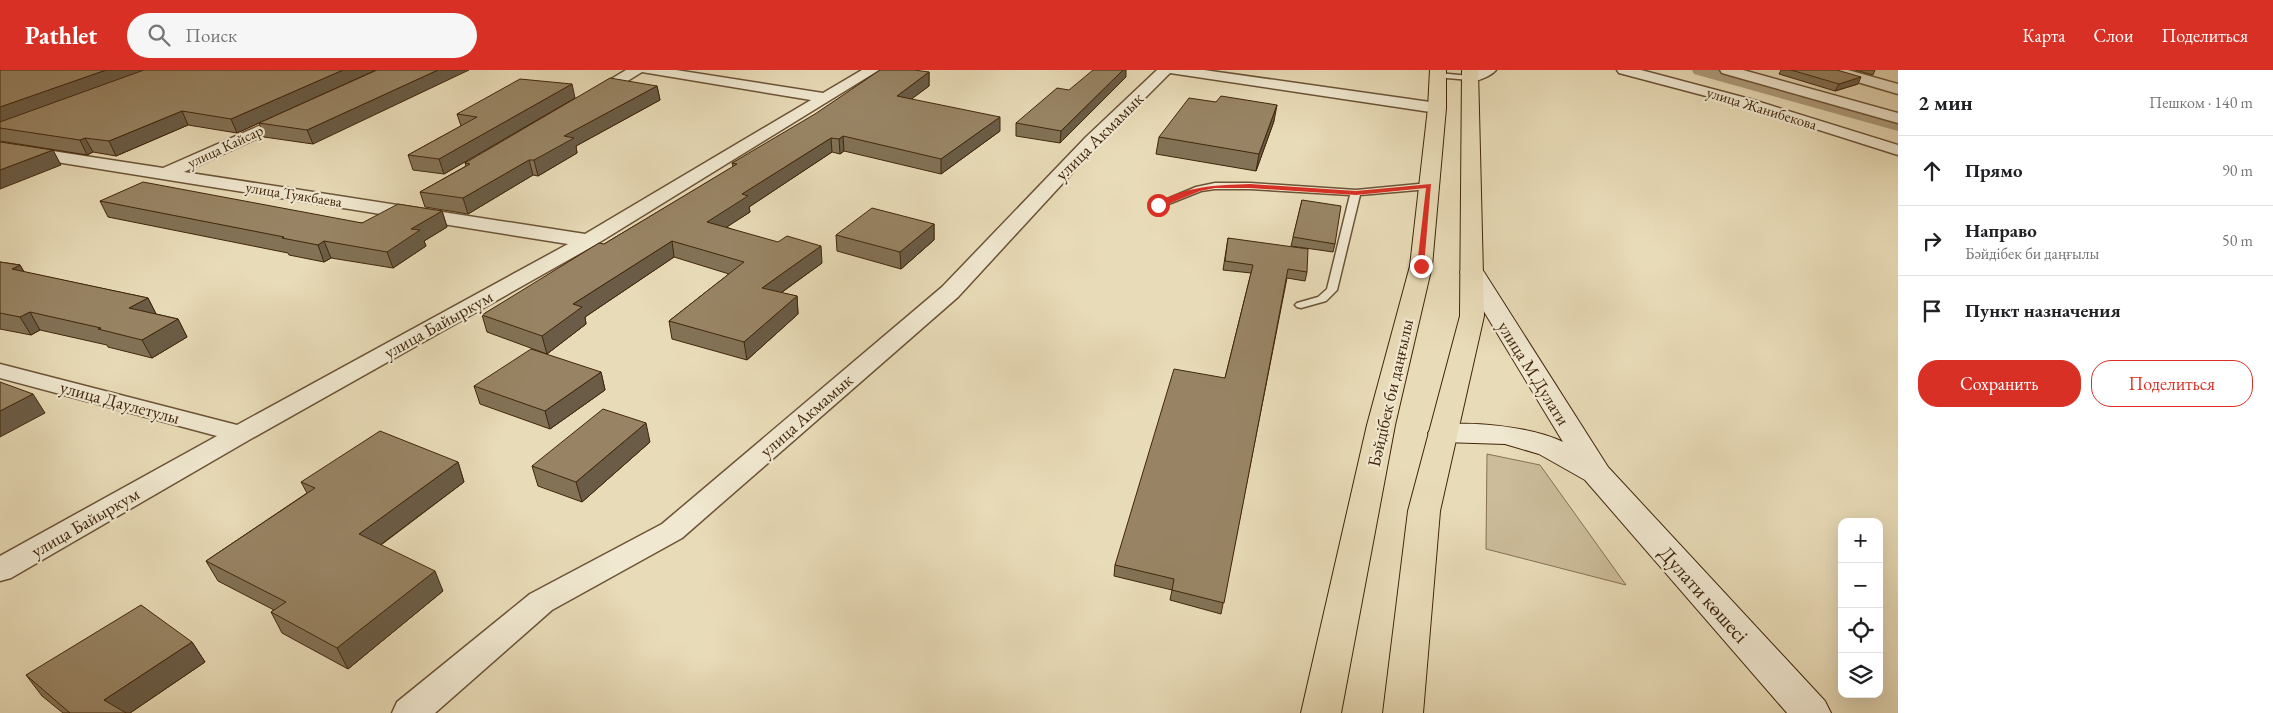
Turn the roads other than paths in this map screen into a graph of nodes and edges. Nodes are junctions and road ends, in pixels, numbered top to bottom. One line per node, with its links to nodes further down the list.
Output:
1 (636, 70): 14 (street)
2 (648, 70): 13 (street)
3 (872, 70): 13 (street, улица Байыркум)
4 (1165, 70): 34 (street, улица Акмамык)
5 (1174, 70): 16 (street)
6 (1489, 70): 11 (street)
7 (1624, 70): 19 (street, улица Жанибекова)
8 (1727, 70): 17 (street)
9 (1832, 70): 12 (street)
10 (1438, 72): 11 (lane); 16 (main road, Бәйдібек би даңғылы)
11 (1470, 74): 27 (main road)
12 (1898, 89)
13 (825, 98): 26 (street, улица Байыркум)
14 (577, 105)
15 (309, 108): 20 (street, улица Кайсар)
16 (1437, 108): 21 (main road, Бәйдібек би даңғылы)
17 (1898, 118)
18 (0, 148): 20 (street, улица Туякбаева)
19 (1898, 150)
20 (167, 173): 25 (street, улица Туякбаева)
21 (1429, 186): 22 (lane); 35 (main road, Бәйдібек би даңғылы)
22 (1356, 193): 24 (lane); 28 (lane)
23 (424, 196): 25 (street)
24 (1158, 205)
25 (398, 211): 26 (street, улица Туякбаева)
26 (588, 241): 31 (street, улица Байыркум)
27 (1472, 272): 30 (main road); 32 (main road, улица М.Дулати)
28 (1301, 305)
29 (0, 371): 31 (street, улица Даулетулы)
30 (1443, 433): 32 (main road); 36 (main road)
31 (240, 434): 33 (street, улица Байыркум)
32 (1597, 474): 37 (main road, Дулати көшесі)
33 (0, 570)
34 (410, 713)
35 (1321, 713)
36 (1404, 713)
37 (1811, 713)

